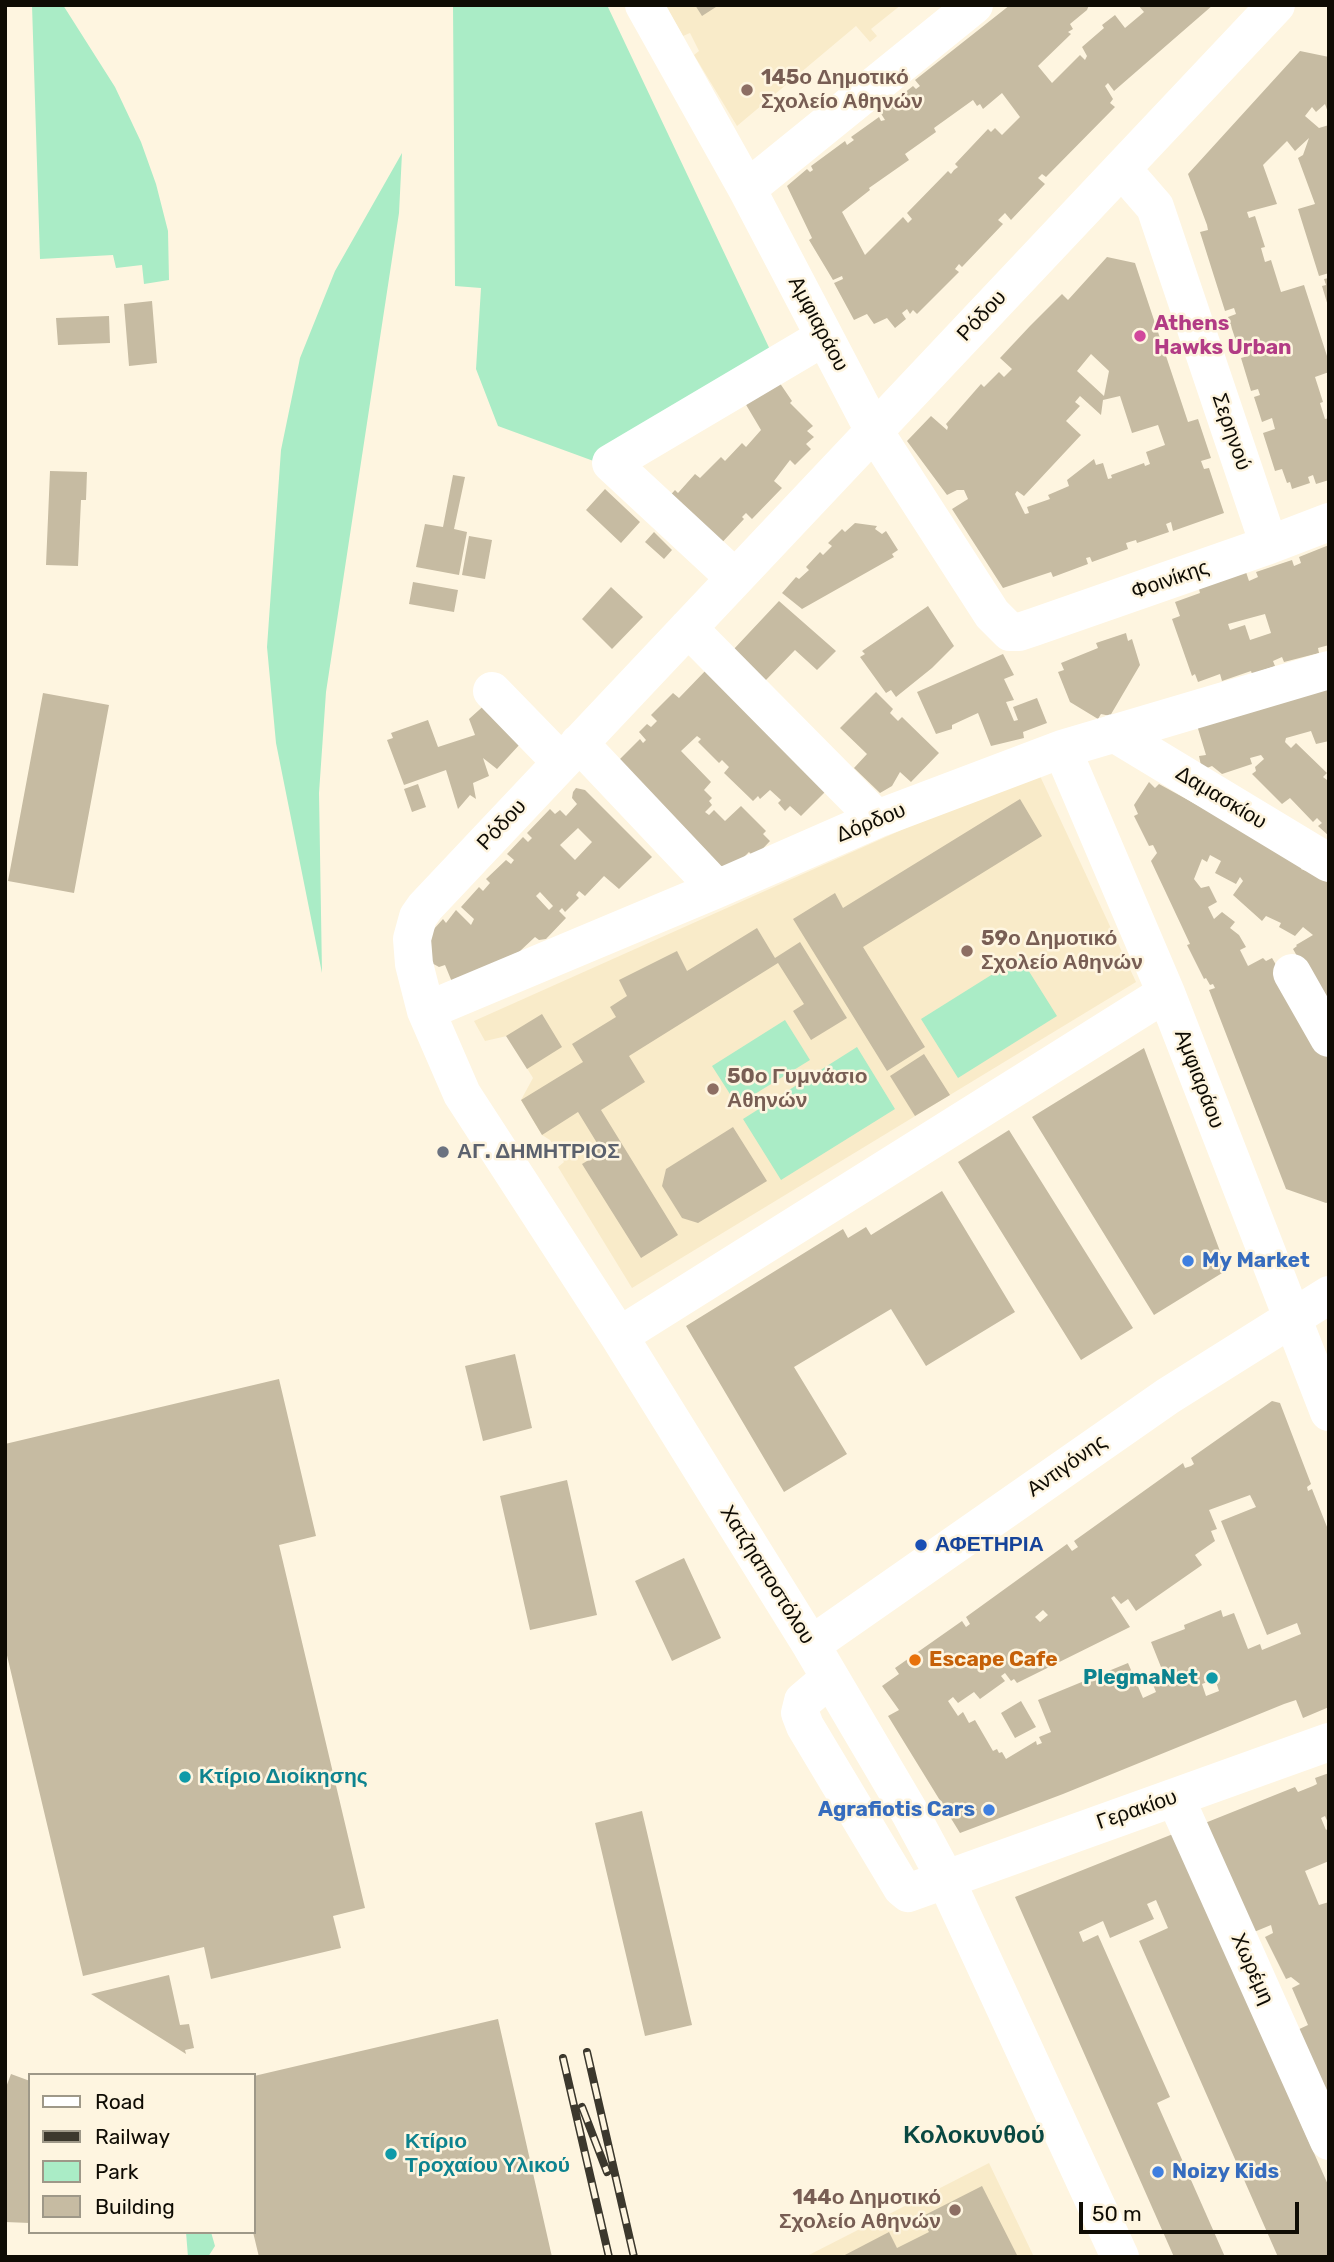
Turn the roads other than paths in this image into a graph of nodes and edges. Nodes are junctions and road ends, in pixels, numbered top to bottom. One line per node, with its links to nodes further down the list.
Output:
1 (644, 5): 5 (street, Αμφιαράου)
2 (974, 5): 5 (street)
3 (1276, 5): 4 (street, Ρόδου)
4 (1122, 169): 7 (street, Ρόδου); 9 (street, Σερηνού)
5 (747, 189): 6 (street, Αμφιαράου)
6 (824, 337): 7 (street, Αμφιαράου); 10 (street)
7 (874, 431): 10 (street, Ρόδου); 12 (street, Αμφιαράου)
8 (1329, 522): 9 (street, Φοινίκης)
9 (1269, 545): 12 (street, Φοινίκης)
10 (735, 578): 11 (street, Ρόδου)
11 (688, 628): 17 (street, Ρόδου); 18 (street)
12 (1010, 632)
13 (1329, 670): 15 (street, Δόρδου)
14 (492, 691): 17 (street)
15 (1114, 733): 16 (street, Δόρδου); 19 (street, Δαμασκίου)
16 (1062, 748): 18 (street, Δόρδου); 23 (street, Αμφιαράου)
17 (570, 753): 20 (street); 21 (street, Ρόδου)
18 (877, 819): 20 (street, Δόρδου)
19 (1329, 863)
20 (717, 889): 24 (street, Δόρδου)
21 (425, 907): 24 (street, Χατζηαποστόλου)
22 (1292, 973): 25 (street)
23 (1166, 993): 27 (street, Αμφιαράου); 28 (street)
24 (426, 1011): 28 (street, Χατζηαποστόλου)
25 (1329, 1038)
26 (1329, 1295): 27 (street, Αντιγόνης)
27 (1292, 1319): 29 (street, Αμφιαράου); 30 (street, Αντιγόνης)
28 (619, 1336): 30 (street, Χατζηαποστόλου)
29 (1329, 1412)
30 (811, 1645): 33 (street, Χατζηαποστόλου)
31 (1329, 1742): 32 (street, Γερακίου)
32 (1175, 1797): 33 (street, Γερακίου); 34 (street, Χωρέμη)
33 (945, 1878): 35 (street, Χατζηαποστόλου)
34 (1329, 2141)
35 (1120, 2257)

